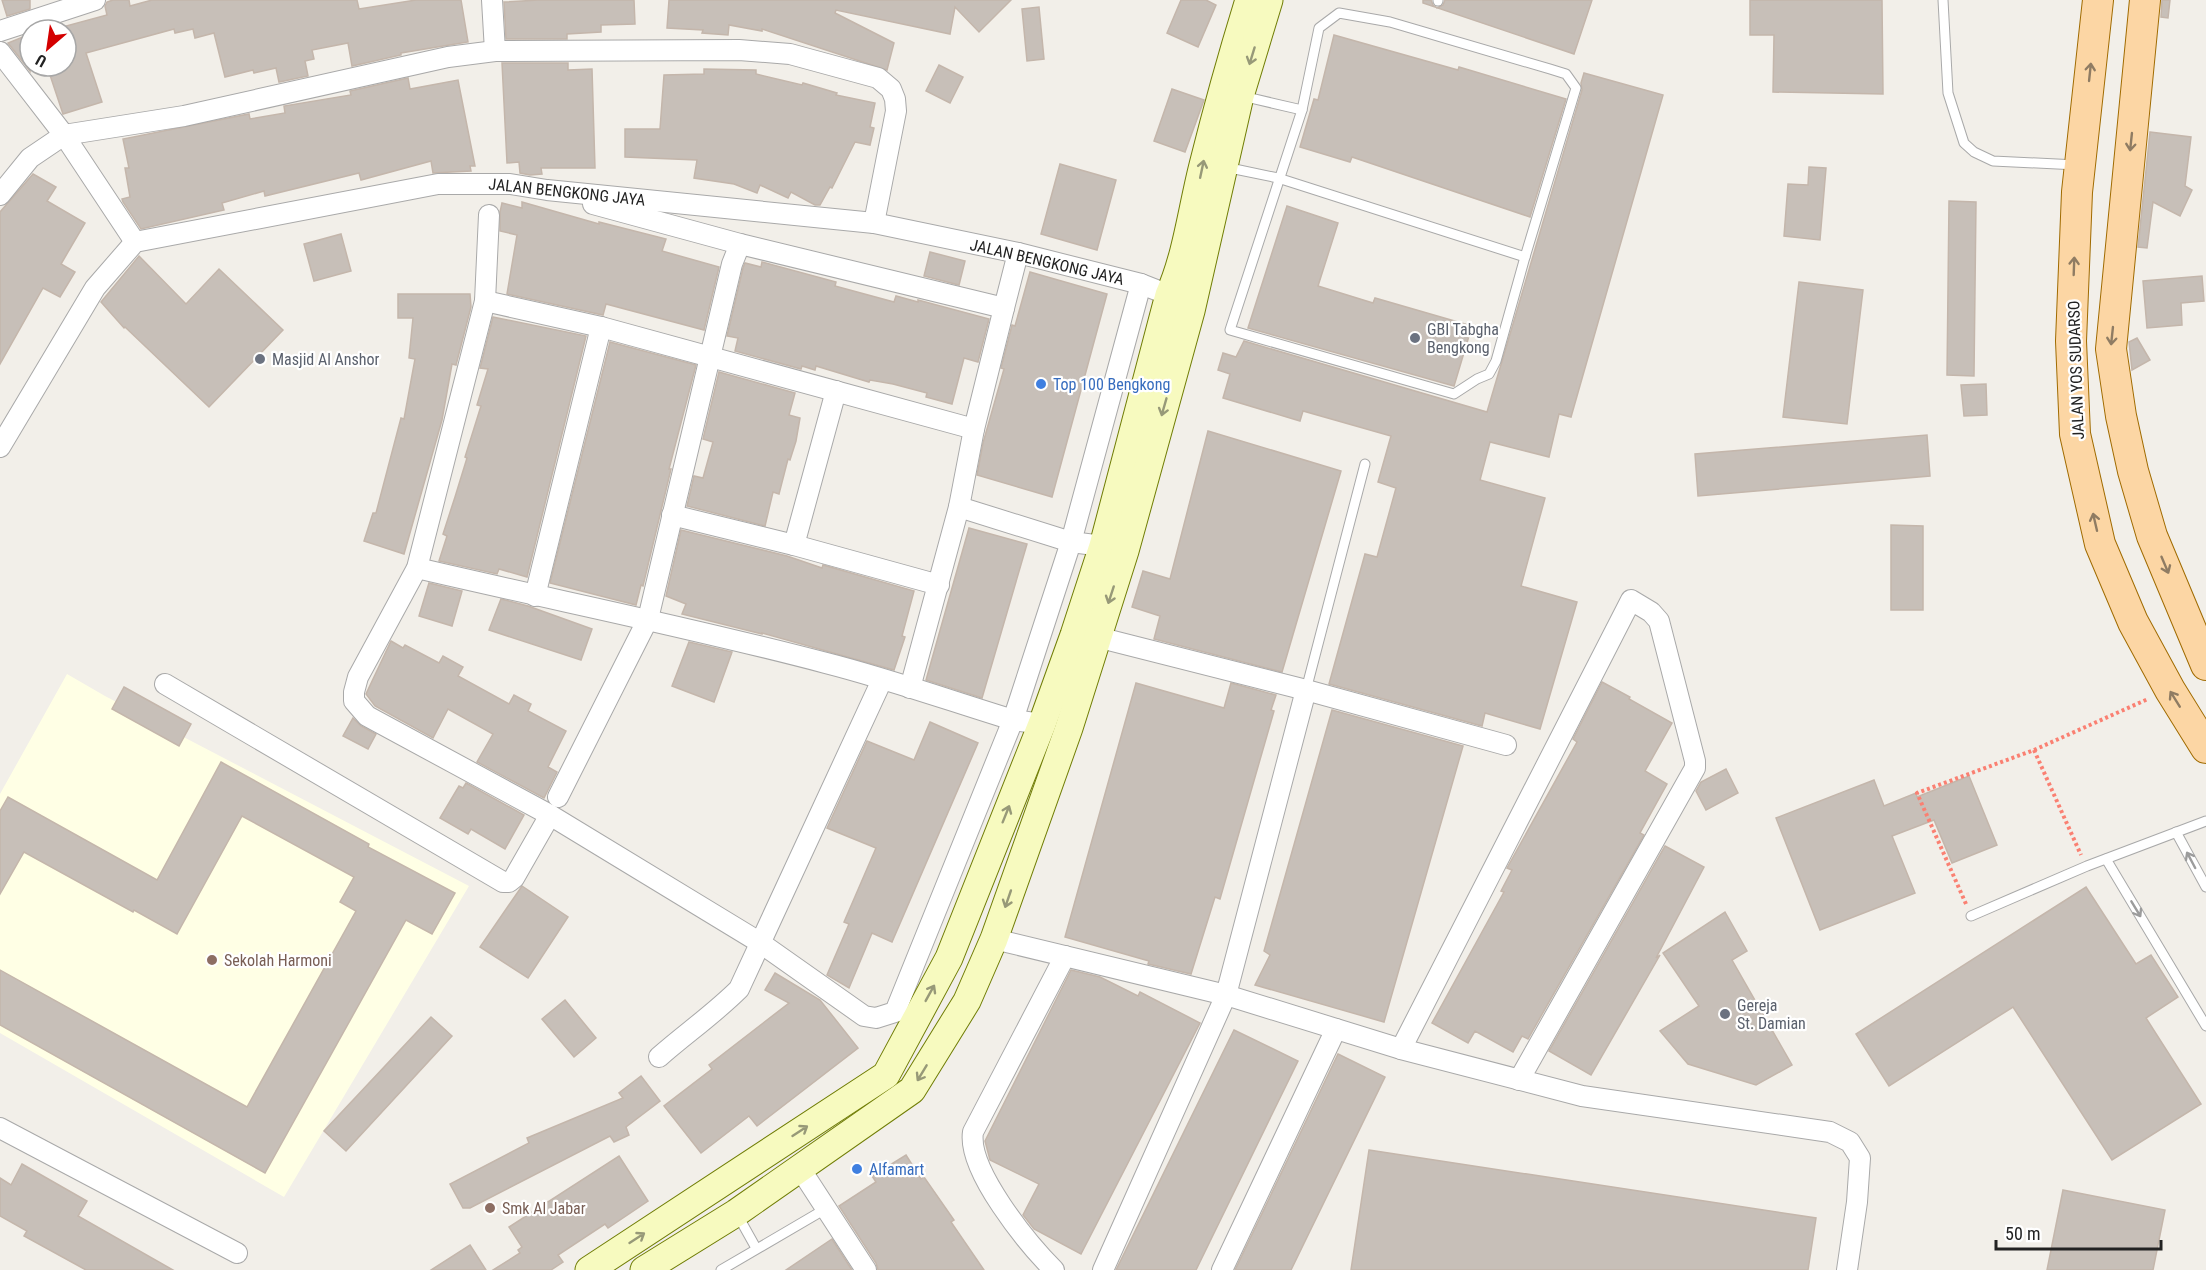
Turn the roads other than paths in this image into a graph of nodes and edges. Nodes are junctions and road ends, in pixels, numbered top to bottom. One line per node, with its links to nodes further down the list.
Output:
1 (95, 0): 8 (street)
2 (492, 0): 9 (street)
3 (1249, 0): 26 (main road, one-way to 3)
4 (1269, 0): 11 (main road, one-way to 11)
5 (1943, 0): 14 (lane)
6 (2098, 0): 14 (main road, JALAN YOS SUDARSO, one-way to 6)
7 (2145, 0): 45 (main road, one-way to 45)
8 (0, 31)
9 (495, 51): 13 (street); 20 (street)
10 (0, 52): 13 (street)
11 (1240, 96): 12 (lane); 15 (main road)
12 (1302, 110): 16 (lane); 24 (lane)
13 (64, 135): 18 (street); 21 (street)
14 (2081, 165): 53 (main road, JALAN YOS SUDARSO, one-way to 14)
15 (1223, 166): 16 (lane); 44 (main road, one-way to 44)
16 (1278, 178): 24 (lane); 24 (lane)
17 (547, 190): 20 (street, JALAN BENGKONG JAYA); 21 (street, JALAN BENGKONG JAYA); 22 (street)
18 (0, 195)
19 (489, 215): 27 (street)
20 (874, 223): 23 (street, JALAN BENGKONG JAYA)
21 (135, 242): 33 (street)
22 (740, 244): 28 (street); 30 (street)
23 (1018, 254): 25 (street, JALAN BENGKONG JAYA); 28 (street)
24 (1525, 257)
25 (1141, 284): 26 (street, JALAN BENGKONG JAYA); 37 (street)
26 (1169, 295): 39 (main road)
27 (485, 301): 29 (street); 40 (street)
28 (1005, 308): 32 (street)
29 (601, 327): 30 (street); 42 (street)
30 (710, 357): 31 (street); 36 (street)
31 (836, 391): 32 (street); 38 (street)
32 (974, 429): 35 (street)
33 (0, 447)
34 (1365, 464): 49 (lane)
35 (959, 507): 37 (street); 41 (street)
36 (672, 515): 38 (street); 43 (street)
37 (1071, 542): 39 (street); 50 (street)
38 (794, 545): 41 (street)
39 (1103, 546): 51 (main road)
40 (417, 567): 42 (street); 55 (street)
41 (939, 585): 48 (street)
42 (535, 596): 43 (street)
43 (648, 619): 46 (street); 54 (street)
44 (1097, 637): 49 (street); 61 (main road, one-way to 61)
45 (2206, 665)
46 (882, 680): 48 (street); 62 (street)
47 (165, 684): 55 (street)
48 (910, 688): 50 (street)
49 (1306, 690): 52 (street); 66 (street)
50 (1013, 720): 51 (street); 63 (street)
51 (1042, 724): 65 (main road, one-way to 51)
52 (1506, 745)
53 (2206, 748)
54 (558, 796)
55 (550, 815): 62 (street)
56 (2206, 821): 57 (lane)
57 (2176, 832): 58 (lane); 59 (lane, one-way to 57)
58 (2106, 859): 60 (lane); 67 (lane, one-way to 67)
59 (2206, 887)
60 (1971, 916)
61 (994, 939): 64 (street); 73 (main road, one-way to 73)
62 (759, 942): 63 (street); 70 (street)
63 (921, 947): 65 (street)
64 (1065, 956): 66 (street); 82 (street)
65 (949, 958): 78 (main road, one-way to 65)
66 (1226, 995): 68 (street); 83 (street)
67 (2206, 1026)
68 (1336, 1029): 69 (street); 84 (street)
69 (1401, 1048): 71 (street); 71 (street)
70 (659, 1058)
71 (1519, 1080): 85 (street)
72 (0, 1128): 77 (street)
73 (801, 1170): 74 (street); 75 (main road)
74 (827, 1208): 76 (lane); 81 (street)
75 (736, 1213): 76 (lane); 79 (main road)
76 (756, 1248): 80 (lane)
77 (237, 1252)
78 (589, 1270)
79 (644, 1270)
80 (721, 1270)
81 (866, 1270)
82 (1054, 1270)
83 (1103, 1270)
84 (1222, 1270)
85 (1847, 1270)

